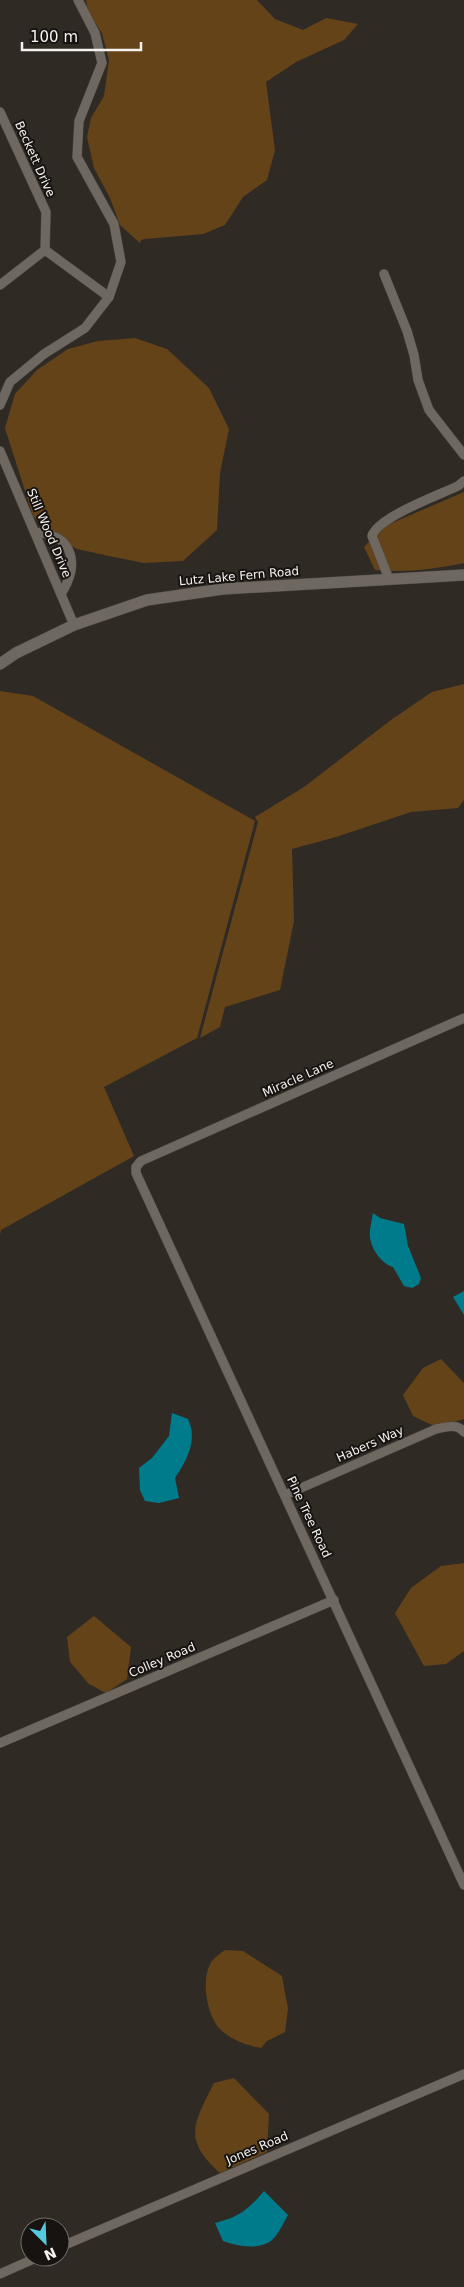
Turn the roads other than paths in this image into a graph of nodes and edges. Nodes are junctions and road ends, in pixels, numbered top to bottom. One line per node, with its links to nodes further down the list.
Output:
1 (78, 0): 6 (street)
2 (0, 112): 3 (street, Beckett Drive)
3 (45, 250): 5 (street); 6 (street)
4 (384, 274): 9 (street)
5 (0, 285)
6 (109, 297): 7 (street)
7 (0, 405)
8 (0, 451): 11 (street, Still Wood Drive)
9 (464, 455)
10 (464, 481): 13 (street)
11 (35, 532): 14 (street, Still Wood Drive); 14 (street)
12 (464, 575): 13 (main road, Lutz Lake Fern Road)
13 (389, 579): 15 (main road, Lutz Lake Fern Road)
14 (61, 594): 15 (street, Still Wood Drive)
15 (74, 625): 16 (main road, Lutz Lake Fern Road)
16 (0, 664)
17 (464, 1018): 18 (street, Miracle Lane)
18 (141, 1161): 20 (street, Pine Tree Road)
19 (464, 1432): 20 (street, Habers Way)
20 (285, 1495): 21 (street, Pine Tree Road)
21 (334, 1600): 22 (street, Colley Road); 23 (street, Pine Tree Road)
22 (0, 1743)
23 (464, 1885)
24 (464, 2074): 25 (street, Jones Road)
25 (70, 2243)
26 (20, 2265): 27 (street)
27 (0, 2274)

